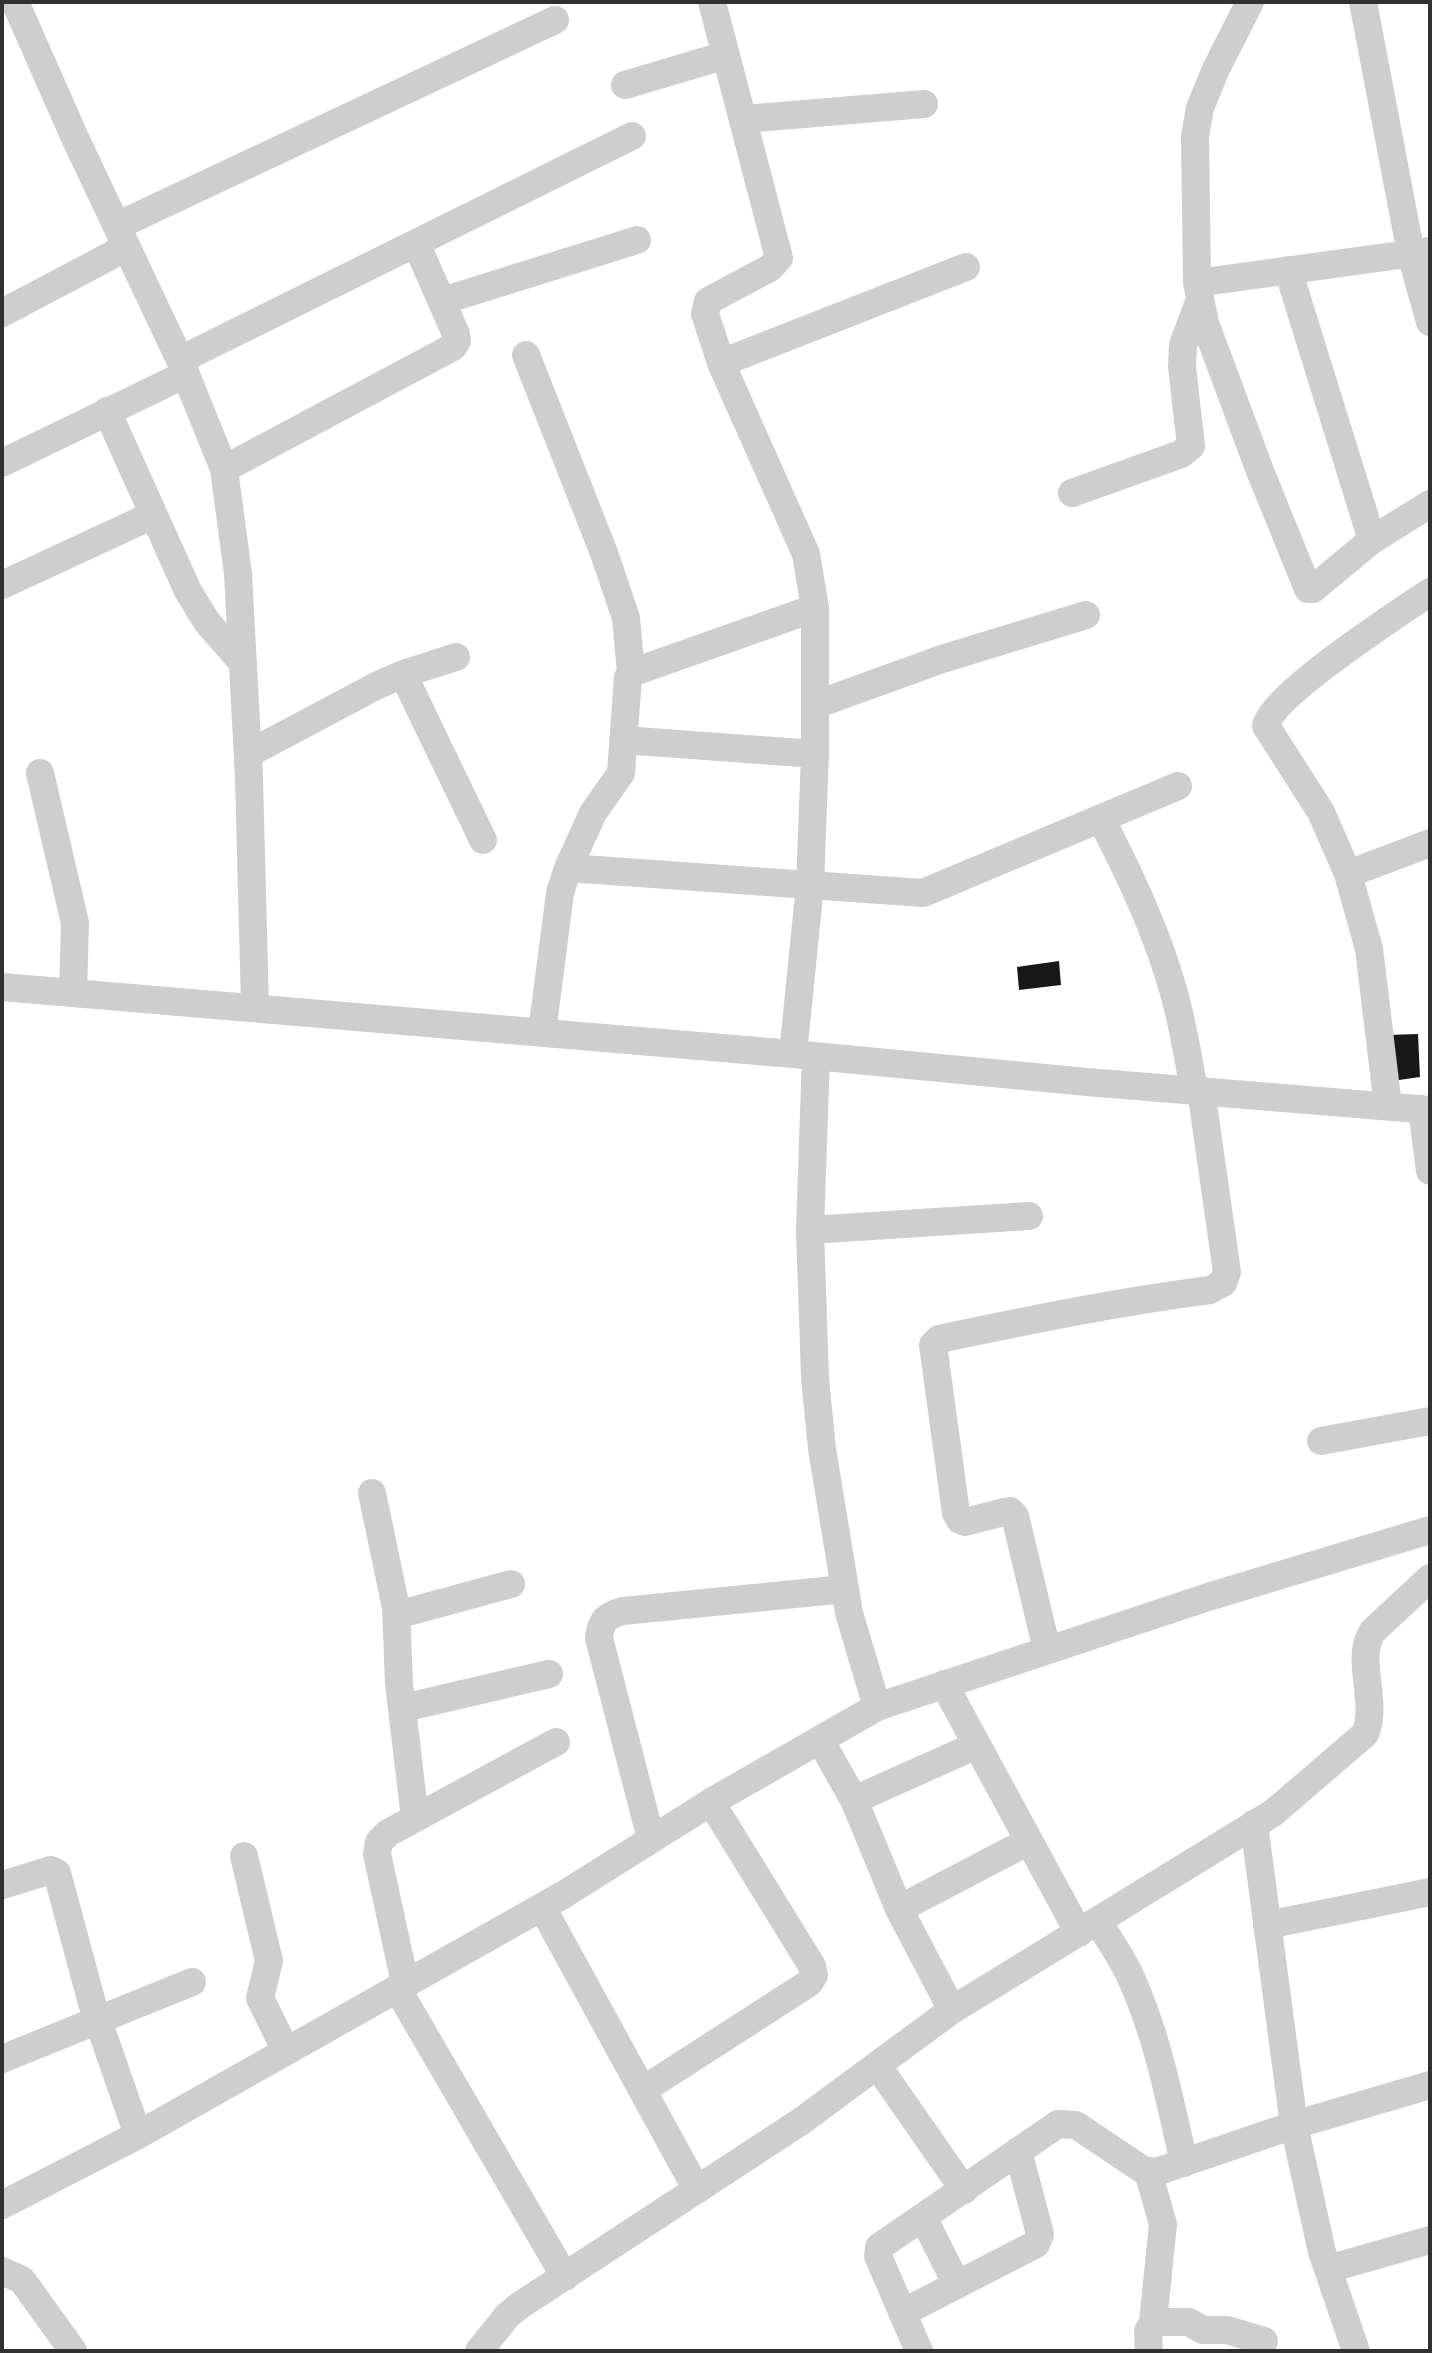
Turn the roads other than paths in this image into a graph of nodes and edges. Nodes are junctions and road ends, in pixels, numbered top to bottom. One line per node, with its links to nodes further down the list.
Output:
1 (15, 2): 11 (street)
2 (712, 2): 6 (street)
3 (1250, 2): 17 (street)
4 (1363, 2): 14 (street)
5 (555, 20): 11 (street)
6 (726, 55): 7 (street); 9 (street)
7 (625, 85)
8 (924, 104): 9 (street)
9 (744, 119): 22 (street)
10 (632, 136): 13 (street)
11 (122, 237): 19 (street); 23 (street)
12 (637, 240): 18 (street)
13 (416, 243): 18 (street); 23 (street)
14 (1420, 253): 16 (street); 20 (street)
15 (966, 267): 22 (street)
16 (1288, 270): 17 (street); 30 (street)
17 (1198, 293): 27 (street); 30 (street)
18 (442, 301): 26 (street)
19 (2, 313)
20 (1430, 322)
21 (526, 355): 37 (street)
22 (721, 363): 33 (street)
23 (183, 367): 24 (street); 26 (street)
24 (107, 411): 25 (street); 29 (street)
25 (2, 463)
26 (224, 469): 36 (street)
27 (1072, 493)
28 (1430, 504): 30 (street)
29 (153, 515): 31 (street); 36 (street)
30 (1372, 540)
31 (2, 585)
32 (1430, 592): 49 (street)
33 (815, 608): 37 (street); 39 (street)
34 (1086, 615): 39 (street)
35 (456, 657): 38 (street)
36 (243, 663): 41 (street)
37 (631, 673): 40 (street)
38 (403, 674): 41 (street); 46 (street)
39 (815, 705): 42 (street)
40 (623, 740): 42 (street); 48 (street)
41 (248, 754): 53 (street)
42 (815, 754): 50 (street)
43 (40, 773): 52 (street)
44 (1178, 786): 45 (street)
45 (1101, 819): 50 (street); 56 (street)
46 (483, 840)
47 (1430, 843): 49 (street)
48 (568, 868): 50 (street); 54 (street)
49 (1348, 874): 57 (street)
50 (810, 885): 55 (street)
51 (2, 987): 52 (street)
52 (73, 993): 53 (street)
53 (255, 1007): 54 (street)
54 (542, 1032): 55 (street)
55 (804, 1055): 56 (street); 61 (street)
56 (1197, 1090): 57 (street); 70 (street)
57 (1388, 1106): 58 (street)
58 (1426, 1109): 59 (street)
59 (1430, 1171)
60 (1029, 1216): 61 (street)
61 (810, 1230): 68 (street)
62 (1430, 1421): 63 (street)
63 (1321, 1441)
64 (372, 1493): 69 (street)
65 (1430, 1530): 70 (street)
66 (1430, 1578): 81 (street)
67 (511, 1584): 69 (street)
68 (845, 1589): 73 (street); 82 (street)
69 (397, 1615): 74 (street)
70 (1047, 1650): 72 (street)
71 (549, 1674): 74 (street)
72 (944, 1684): 73 (street); 77 (street)
73 (877, 1707): 75 (street)
74 (403, 1708): 80 (street)
75 (820, 1740): 78 (street); 79 (street)
76 (556, 1742): 80 (street)
77 (977, 1745): 78 (street); 83 (street)
78 (854, 1800): 88 (street)
79 (711, 1802): 82 (street); 99 (street)
80 (415, 1818): 92 (street)
81 (1254, 1824): 89 (street); 90 (street)
82 (651, 1839): 87 (street)
83 (1029, 1841): 88 (street); 90 (street)
84 (244, 1856): 95 (street)
85 (2, 1885): 94 (street)
86 (1430, 1892): 89 (street)
87 (542, 1907): 92 (street); 99 (street)
88 (899, 1909): 93 (street)
89 (1267, 1925): 100 (street)
90 (1088, 1927): 93 (street); 103 (street)
91 (192, 1982): 94 (street)
92 (401, 1986): 95 (street); 112 (street)
93 (952, 2010): 97 (street)
94 (97, 2020): 96 (street); 101 (street)
95 (286, 2051): 101 (street)
96 (2, 2059)
97 (877, 2065): 105 (street); 106 (street)
98 (1430, 2085): 100 (street)
99 (643, 2090): 105 (street)
100 (1294, 2125): 103 (street); 110 (street)
101 (138, 2135): 107 (street)
102 (1018, 2151): 104 (street); 106 (street); 113 (street)
103 (1184, 2163): 104 (street)
104 (1148, 2172): 115 (street)
105 (697, 2190): 112 (street)
106 (964, 2190): 108 (street)
107 (2, 2205)
108 (923, 2217): 113 (street); 114 (street)
109 (1430, 2240): 110 (street)
110 (1328, 2269): 121 (street)
111 (2, 2271): 117 (street)
112 (565, 2277): 118 (street)
113 (957, 2285): 114 (street)
114 (902, 2313): 119 (street)
115 (1153, 2322): 116 (street); 120 (street)
116 (1264, 2341)
117 (73, 2351)
118 (479, 2351)
119 (919, 2351)
120 (1149, 2351)
121 (1356, 2351)

